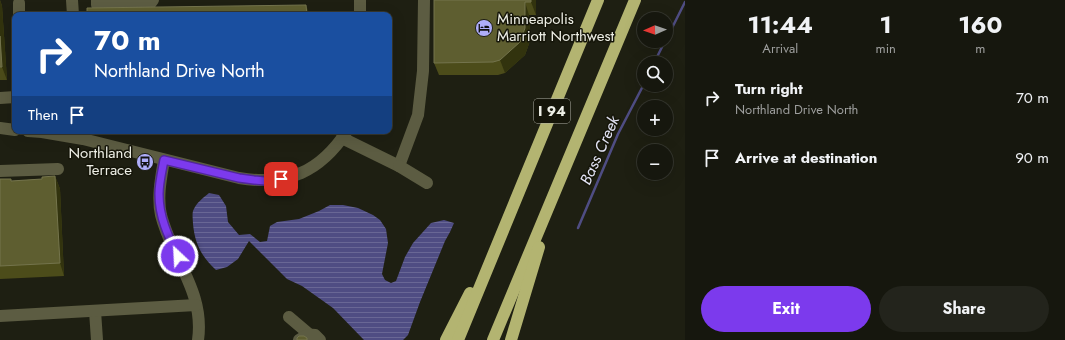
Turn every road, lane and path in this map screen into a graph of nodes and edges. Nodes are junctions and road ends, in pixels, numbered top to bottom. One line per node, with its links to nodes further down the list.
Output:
1 (72, 0): 8 (street)
2 (97, 0): 3 (street)
3 (153, 0)
4 (360, 0): 9 (street)
5 (424, 0): 17 (street)
6 (598, 0): 22 (highway, I 94)
7 (635, 0): 21 (highway, I 94)
8 (72, 12)
9 (360, 12)
10 (12, 97): 11 (street)
11 (0, 98)
12 (0, 128): 13 (street)
13 (12, 130)
14 (48, 134): 16 (street)
15 (345, 135): 16 (street); 17 (street)
16 (164, 160): 23 (street)
17 (399, 166): 20 (street)
18 (58, 169): 19 (street)
19 (0, 171)
20 (426, 183)
21 (558, 183): 33 (highway, I 94); 34 (highway)
22 (507, 222): 31 (highway); 32 (highway, I 94)
23 (196, 305): 24 (street); 29 (street)
24 (95, 311): 25 (street); 28 (street)
25 (0, 316)
26 (289, 317): 27 (street)
27 (304, 337): 30 (street)
28 (97, 340)
29 (198, 340)
30 (320, 340)
31 (446, 340)
32 (458, 340)
33 (493, 340)
34 (511, 340)

